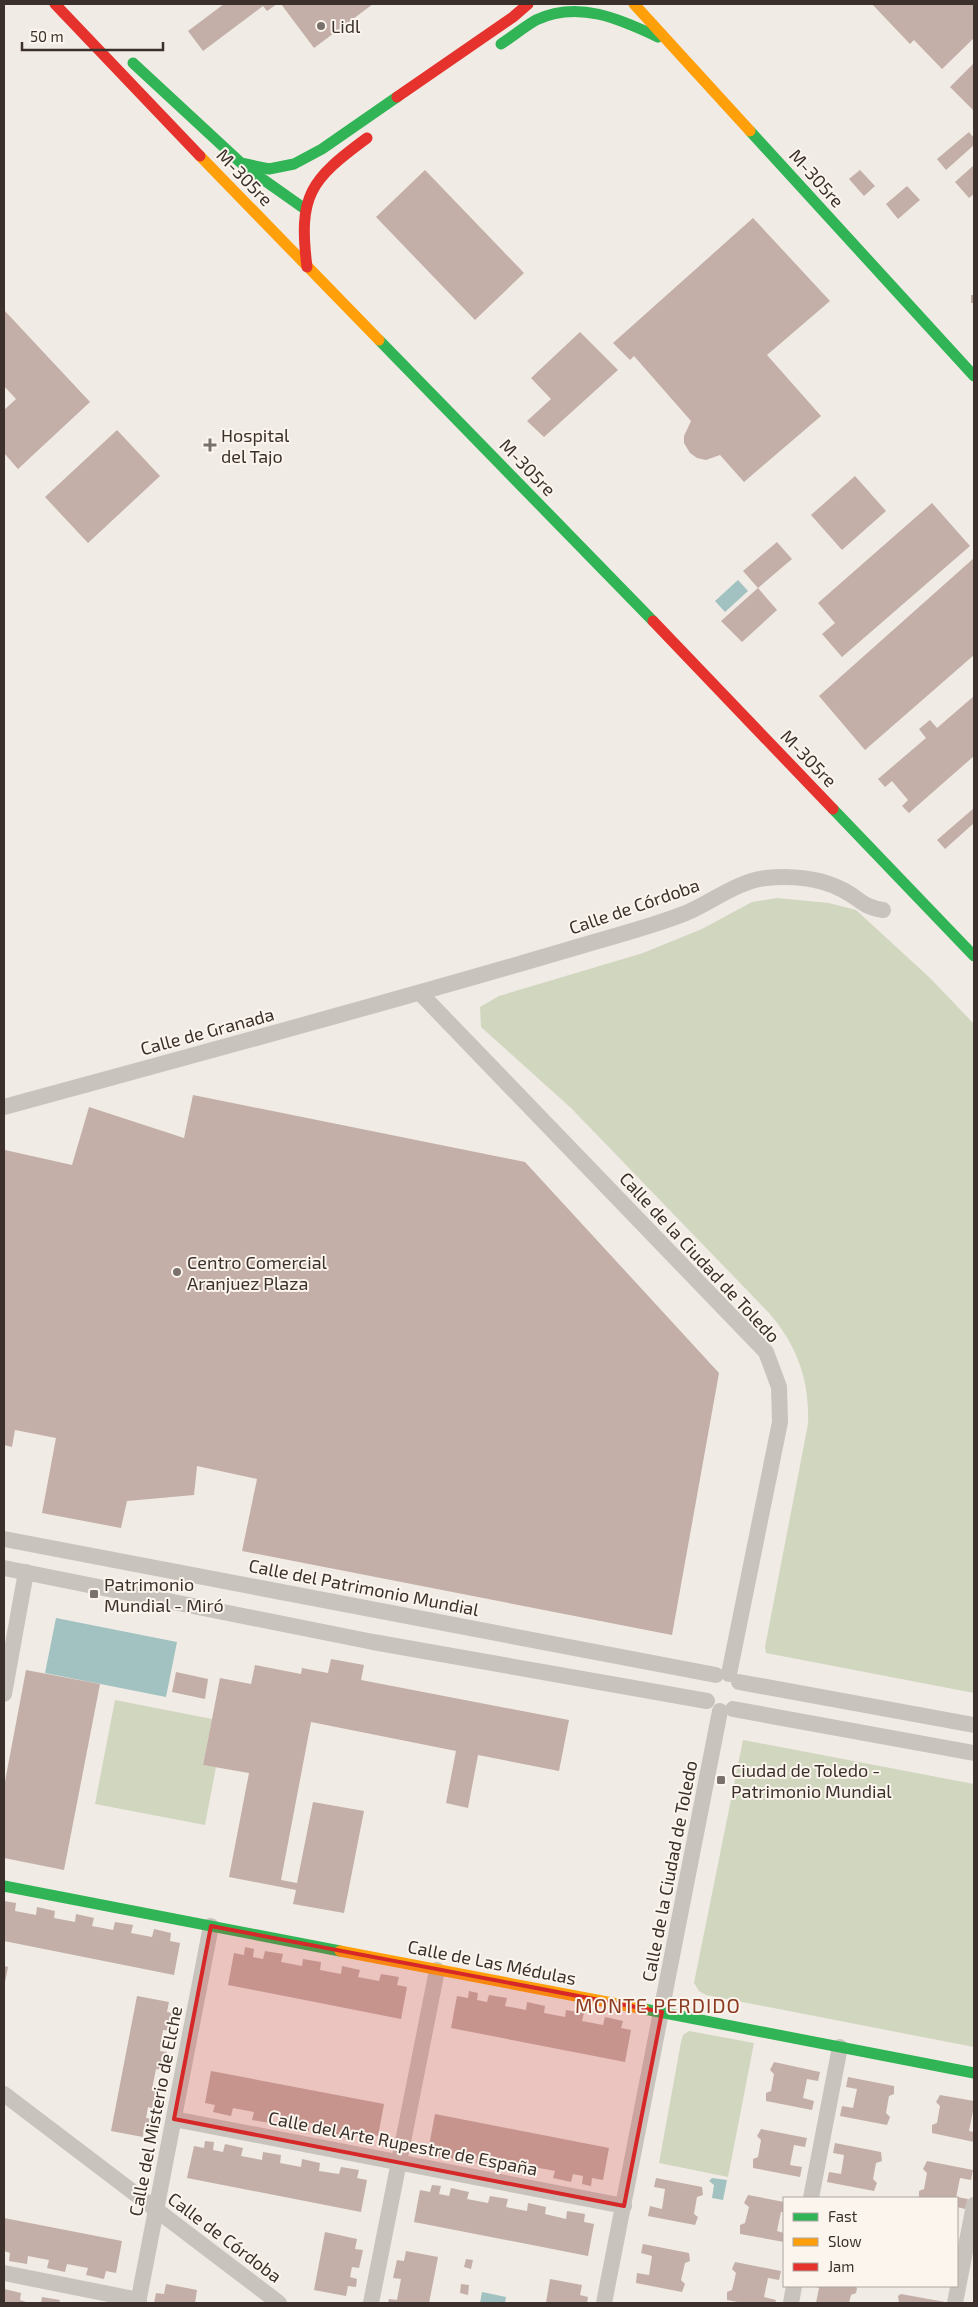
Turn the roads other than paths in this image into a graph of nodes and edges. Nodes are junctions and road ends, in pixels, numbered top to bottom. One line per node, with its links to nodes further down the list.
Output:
1 (55, 4): 4 (main road, M-305re)
2 (528, 4): 8 (main road)
3 (634, 4): 5 (main road, M-305re)
4 (79, 28): 8 (main road); 10 (main road, M-305re)
5 (669, 42): 6 (main road); 11 (main road, M-305re)
6 (491, 52)
7 (379, 130): 9 (main road)
8 (241, 163): 9 (main road)
9 (305, 209): 10 (main road)
10 (307, 267): 13 (main road, M-305re)
11 (974, 376)
12 (883, 910): 14 (street, Calle de Córdoba)
13 (974, 956)
14 (421, 994): 15 (street, Calle de Granada); 19 (street, Calle de la Ciudad de Toledo)
15 (4, 1107)
16 (4, 1539): 19 (street, Calle del Patrimonio Mundial)
17 (4, 1568): 18 (street)
18 (26, 1572): 20 (street); 21 (street)
19 (728, 1677): 21 (street); 21 (street); 22 (street, Calle del Patrimonio Mundial)
20 (4, 1694)
21 (720, 1707): 23 (street); 27 (street, Calle de la Ciudad de Toledo)
22 (974, 1725)
23 (974, 1754)
24 (4, 1886): 25 (main road, Calle de Las Médulas)
25 (211, 1926): 26 (main road, Calle de Las Médulas); 31 (street, Calle del Misterio de Elche)
26 (437, 1970): 27 (main road, Calle de Las Médulas); 32 (street)
27 (662, 2012): 28 (main road, Calle de Las Médulas); 35 (street, Calle de la Ciudad de Toledo)
28 (840, 2047): 29 (main road, Calle de Las Médulas); 33 (street)
29 (974, 2073)
30 (4, 2094): 36 (street, Calle de Córdoba)
31 (174, 2119): 32 (street, Calle del Arte Rupestre de España); 36 (street, Calle del Misterio de Elche)
32 (399, 2162): 35 (street, Calle del Arte Rupestre de España); 41 (street)
33 (811, 2197)
34 (974, 2205): 44 (street)
35 (624, 2206): 42 (street, Calle de la Ciudad de Toledo)
36 (157, 2210): 39 (street, Calle del Misterio de Elche); 40 (street, Calle de Córdoba)
37 (4, 2273): 39 (street)
38 (794, 2287): 43 (street)
39 (138, 2302)
40 (279, 2303)
41 (371, 2303)
42 (604, 2303)
43 (790, 2303)
44 (955, 2303)

